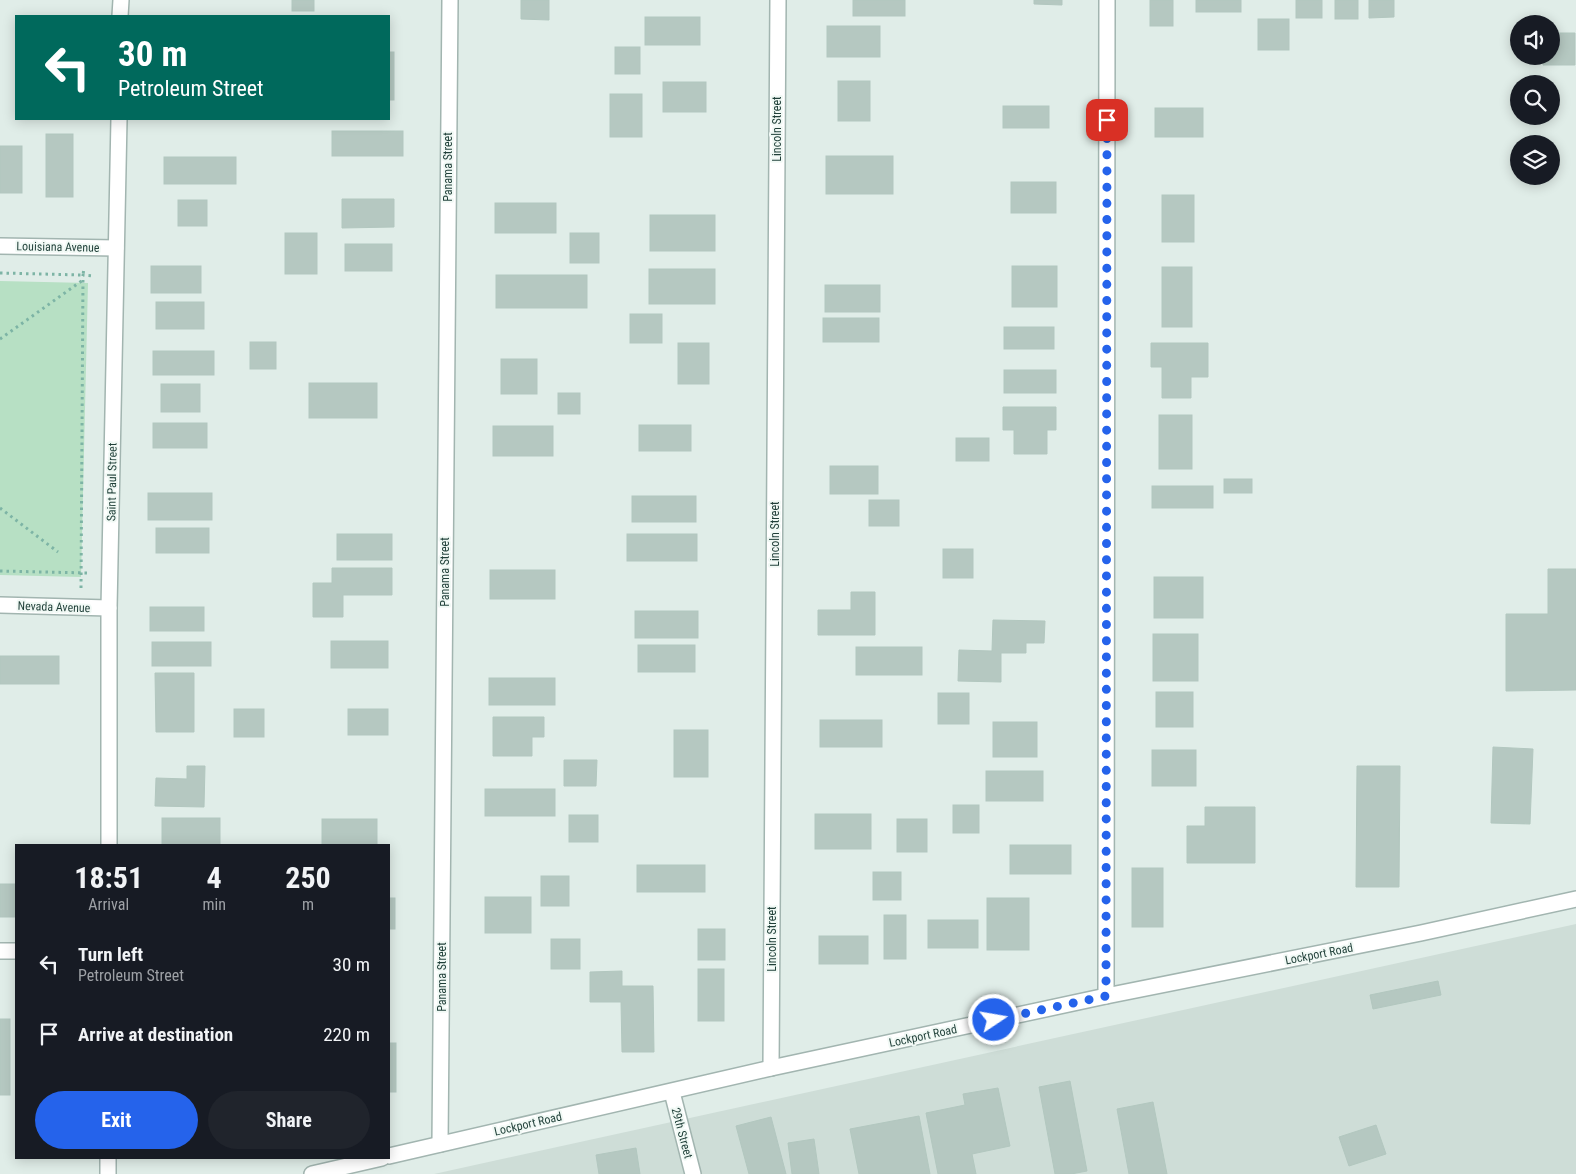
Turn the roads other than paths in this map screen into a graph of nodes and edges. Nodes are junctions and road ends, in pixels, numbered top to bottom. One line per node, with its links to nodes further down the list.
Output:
1 (121, 0): 5 (street)
2 (450, 0): 18 (street, Panama Street)
3 (778, 0): 16 (street, Lincoln Street)
4 (1107, 0): 15 (street)
5 (120, 15)
6 (119, 120): 8 (street, Saint Paul Street)
7 (0, 246): 8 (street, Louisiana Avenue)
8 (116, 248): 10 (street, Saint Paul Street)
9 (0, 605): 10 (street, Nevada Avenue)
10 (109, 608): 11 (street, Saint Paul Street)
11 (109, 844)
12 (1576, 899): 15 (street, Lockport Road)
13 (0, 951): 14 (street)
14 (15, 951)
15 (1106, 996): 16 (street, Lockport Road)
16 (771, 1068): 17 (street, Lockport Road)
17 (672, 1092): 18 (street, Lockport Road); 24 (street, 29th Street)
18 (440, 1144): 19 (street, Lockport Road)
19 (390, 1156)
20 (108, 1159): 22 (street)
21 (378, 1159): 23 (street)
22 (108, 1174)
23 (312, 1174)
24 (693, 1174)

